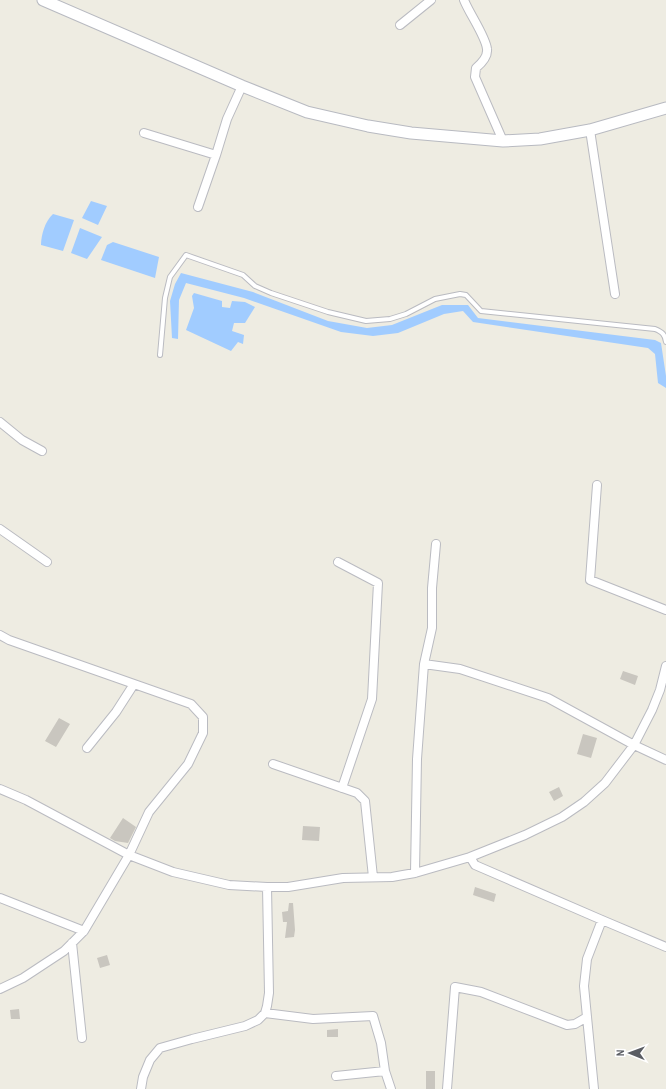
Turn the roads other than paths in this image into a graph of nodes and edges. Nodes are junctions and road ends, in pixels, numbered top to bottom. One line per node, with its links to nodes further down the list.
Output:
1 (43, 0): 5 (main road)
2 (431, 0): 4 (street)
3 (464, 0): 9 (street)
4 (400, 25)
5 (242, 86): 9 (main road); 10 (street)
6 (666, 108): 7 (main road)
7 (590, 130): 9 (main road); 12 (street)
8 (144, 133): 10 (street)
9 (503, 141)
10 (216, 155): 11 (street)
11 (198, 207)
12 (615, 294)
13 (666, 342): 14 (lane)
14 (160, 355)
15 (0, 422): 16 (street)
16 (42, 451)
17 (597, 485): 22 (street)
18 (0, 529): 20 (street)
19 (436, 544): 24 (street)
20 (47, 562)
21 (338, 562): 31 (street)
22 (666, 610)
23 (0, 635): 26 (street)
24 (424, 664): 27 (street); 35 (street)
25 (666, 666): 27 (street)
26 (134, 684): 28 (street); 33 (street)
27 (634, 745): 29 (street); 34 (street)
28 (87, 748)
29 (666, 760)
30 (273, 764): 31 (street)
31 (342, 788): 36 (street)
32 (0, 789): 33 (street)
33 (129, 855): 37 (street); 40 (street)
34 (470, 857): 35 (street); 39 (street)
35 (416, 873): 36 (street)
36 (373, 877): 37 (street)
37 (267, 887): 44 (street)
38 (0, 898): 40 (street)
39 (602, 920): 42 (street); 45 (street)
40 (84, 932): 41 (street)
41 (72, 944): 43 (street); 46 (street)
42 (666, 947)
43 (0, 989)
44 (265, 1013): 47 (street); 49 (street)
45 (587, 1017): 51 (street); 52 (street)
46 (82, 1038)
47 (384, 1071): 48 (street); 50 (street)
48 (336, 1076)
49 (141, 1089)
50 (391, 1089)
51 (447, 1089)
52 (594, 1089)

